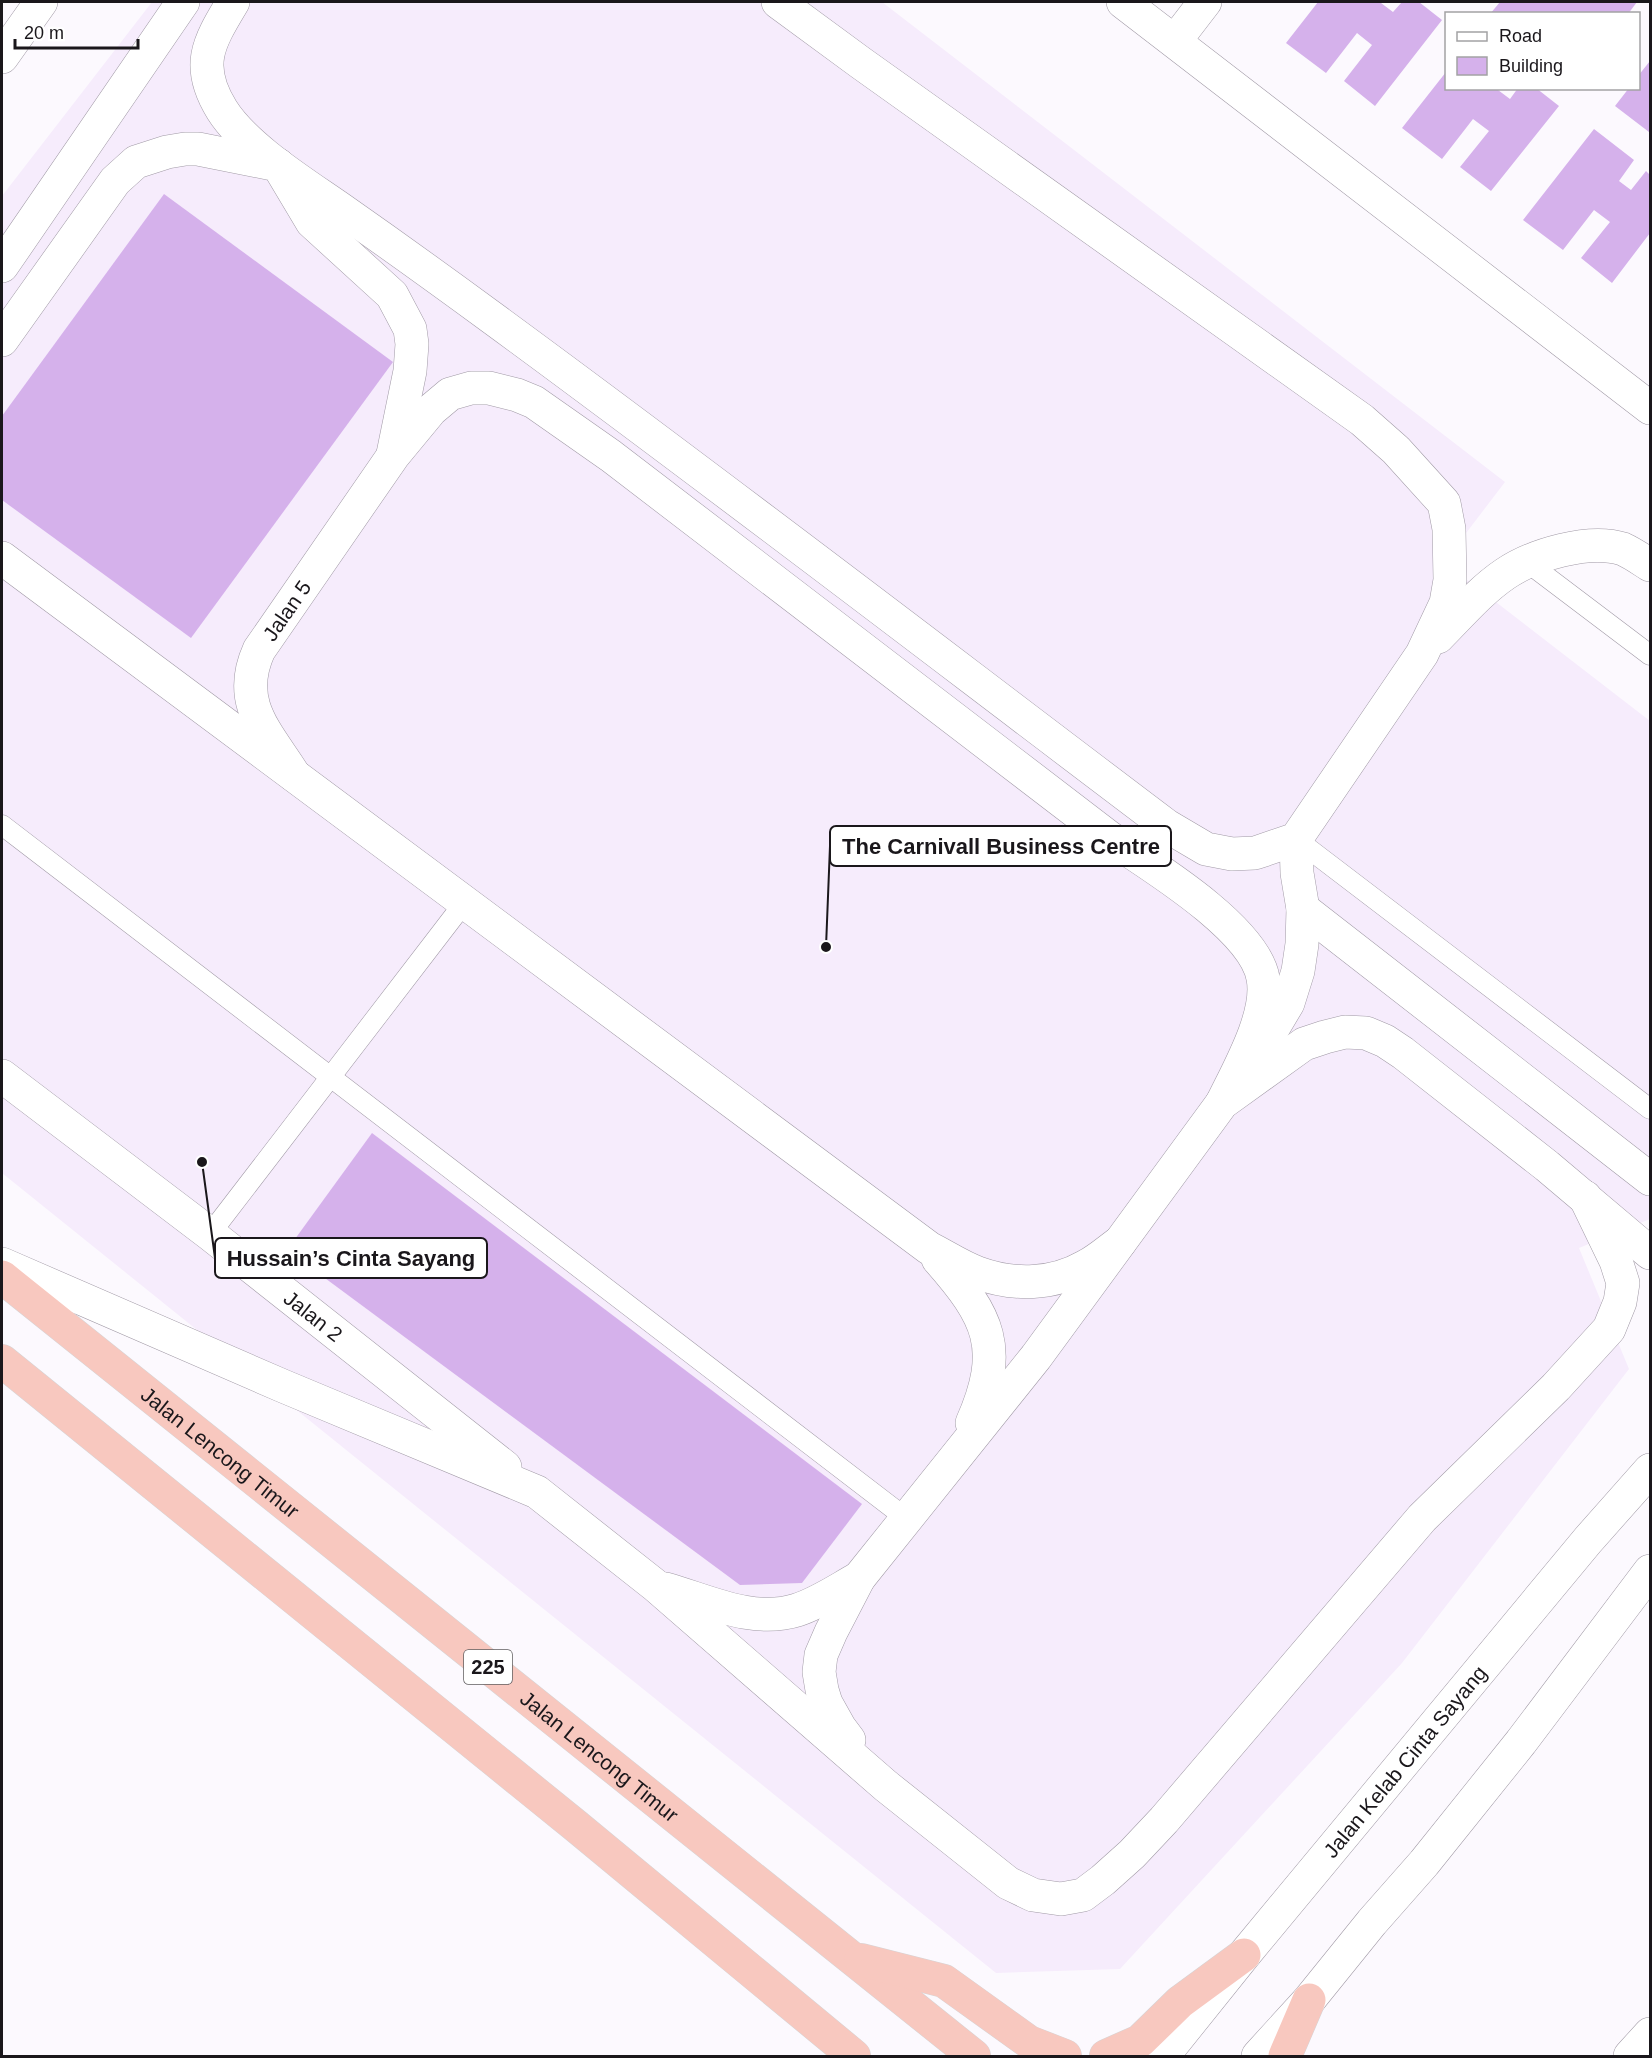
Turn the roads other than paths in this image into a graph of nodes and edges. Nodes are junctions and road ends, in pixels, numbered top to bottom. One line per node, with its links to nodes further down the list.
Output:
1 (41, 2): 8 (street)
2 (183, 2): 10 (street)
3 (233, 2): 9 (street)
4 (778, 2): 17 (street)
5 (1123, 2): 7 (street)
6 (1205, 2): 7 (street)
7 (1175, 41): 12 (street)
8 (2, 57)
9 (278, 165): 11 (street); 13 (street); 21 (street)
10 (2, 266)
11 (2, 340)
12 (1650, 408)
13 (393, 456): 19 (street, Jalan 5); 26 (street, Jalan 5)
14 (2, 558): 19 (street)
15 (1527, 562): 16 (street); 17 (street); 18 (lane)
16 (1650, 565)
17 (1422, 654): 21 (street)
18 (1650, 655)
19 (294, 774): 22 (street)
20 (2, 825): 25 (lane)
21 (1296, 839): 23 (street); 27 (lane)
22 (464, 903): 25 (lane); 32 (street)
23 (1304, 909): 26 (street); 28 (street)
24 (2, 1076): 30 (street, Jalan 2)
25 (330, 1077): 30 (lane); 40 (lane)
26 (1222, 1102): 29 (street); 31 (street)
27 (1650, 1109)
28 (1650, 1179)
29 (1585, 1197): 33 (street); 44 (street)
30 (210, 1234): 39 (street, Jalan 2)
31 (1120, 1242): 32 (street); 37 (street)
32 (928, 1248): 37 (street)
33 (1650, 1252)
34 (2, 1264): 39 (street)
35 (2, 1277): 46 (highway, Jalan Lencong Timur / 225)
36 (2, 1361): 49 (highway)
37 (958, 1454): 40 (street)
38 (1650, 1470): 45 (street, Jalan Kelab Cinta Sayang)
39 (537, 1492): 43 (street, Jalan 2)
40 (907, 1519): 42 (street)
41 (1650, 1571): 47 (street)
42 (859, 1578): 43 (street); 44 (street)
43 (656, 1586): 44 (street, Jalan 2)
44 (886, 1786)
45 (1244, 1955): 52 (highway); 53 (street, Jalan Kelab Cinta Sayang)
46 (847, 1956): 50 (highway, Jalan Lencong Timur / 225); 51 (highway)
47 (1309, 2000): 54 (street); 55 (highway)
48 (1650, 2034): 56 (street)
49 (854, 2056)
50 (974, 2056)
51 (1065, 2056)
52 (1106, 2056)
53 (1163, 2056)
54 (1258, 2056)
55 (1285, 2056)
56 (1630, 2056)

